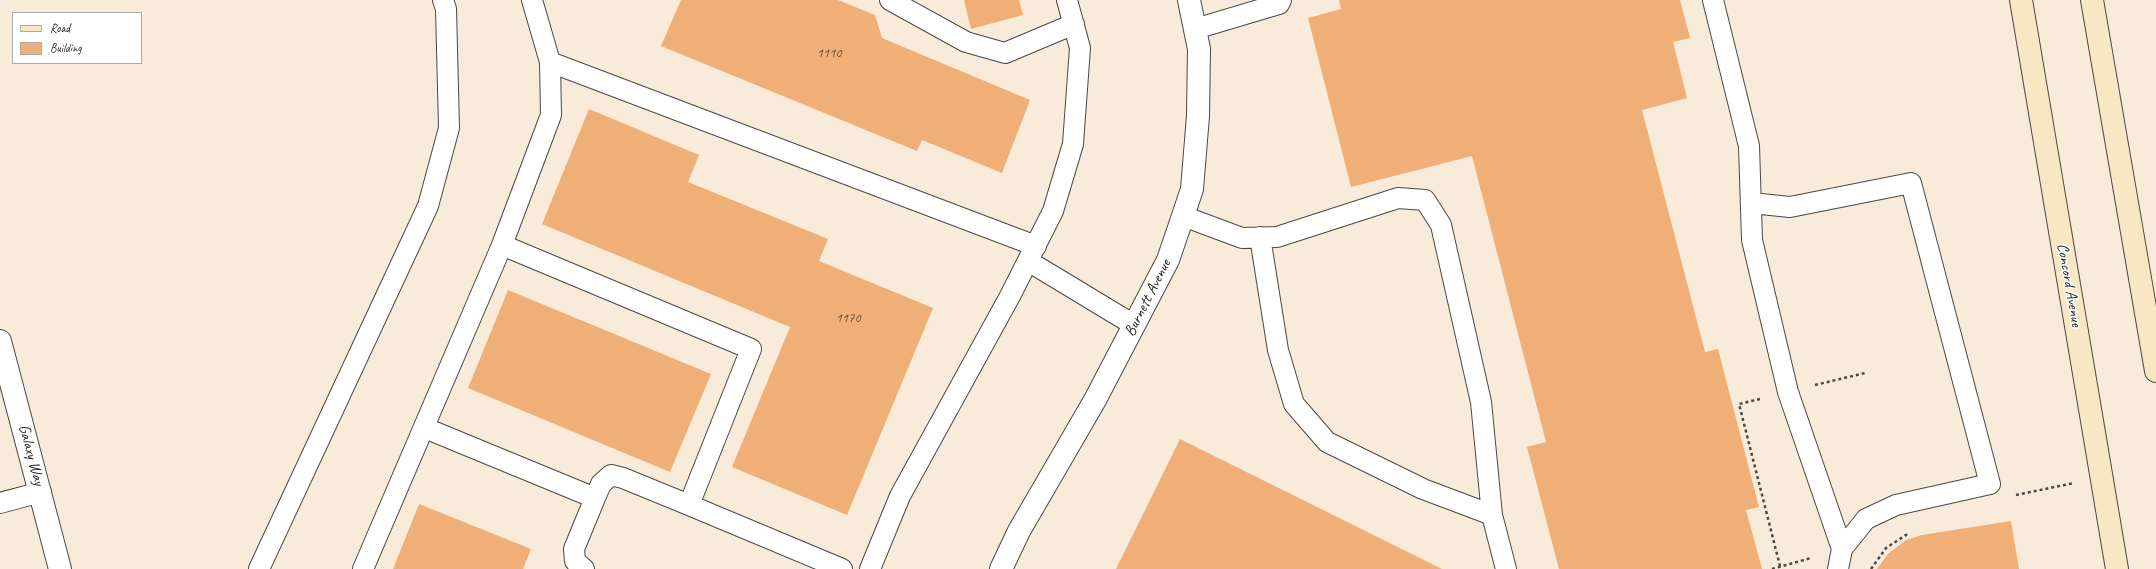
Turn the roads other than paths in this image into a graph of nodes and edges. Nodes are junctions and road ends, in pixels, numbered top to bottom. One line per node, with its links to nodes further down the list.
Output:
1 (443, 0): 29 (lane)
2 (532, 0): 12 (lane)
3 (890, 0): 10 (lane)
4 (1067, 0): 10 (lane)
5 (1189, 0): 11 (street, Burnett Avenue)
6 (1281, 0): 11 (lane)
7 (1713, 0): 13 (lane)
8 (2021, 0): 37 (main road, Concord Avenue)
9 (2092, 0): 20 (main road)
10 (1074, 24): 17 (lane)
11 (1195, 29): 14 (street, Burnett Avenue)
12 (550, 62): 16 (lane); 17 (lane)
13 (1751, 203): 27 (lane); 27 (lane)
14 (1183, 216): 15 (lane); 18 (street, Burnett Avenue)
15 (1260, 237): 26 (lane); 26 (lane)
16 (502, 245): 21 (lane); 25 (lane)
17 (1032, 253): 18 (lane); 33 (lane)
18 (1134, 325): 34 (street, Burnett Avenue)
19 (0, 341): 22 (street, Galaxy Way)
20 (2156, 371)
21 (425, 428): 23 (lane); 30 (lane)
22 (40, 492): 24 (lane); 28 (street, Galaxy Way)
23 (595, 498): 25 (lane); 31 (lane)
24 (0, 503)
25 (689, 505): 32 (lane)
26 (1492, 515): 35 (lane)
27 (1842, 549): 36 (lane)
28 (60, 569)
29 (259, 569)
30 (363, 569)
31 (584, 569)
32 (842, 569)
33 (870, 569)
34 (1001, 569)
35 (1506, 569)
36 (1838, 569)
37 (2117, 569)

